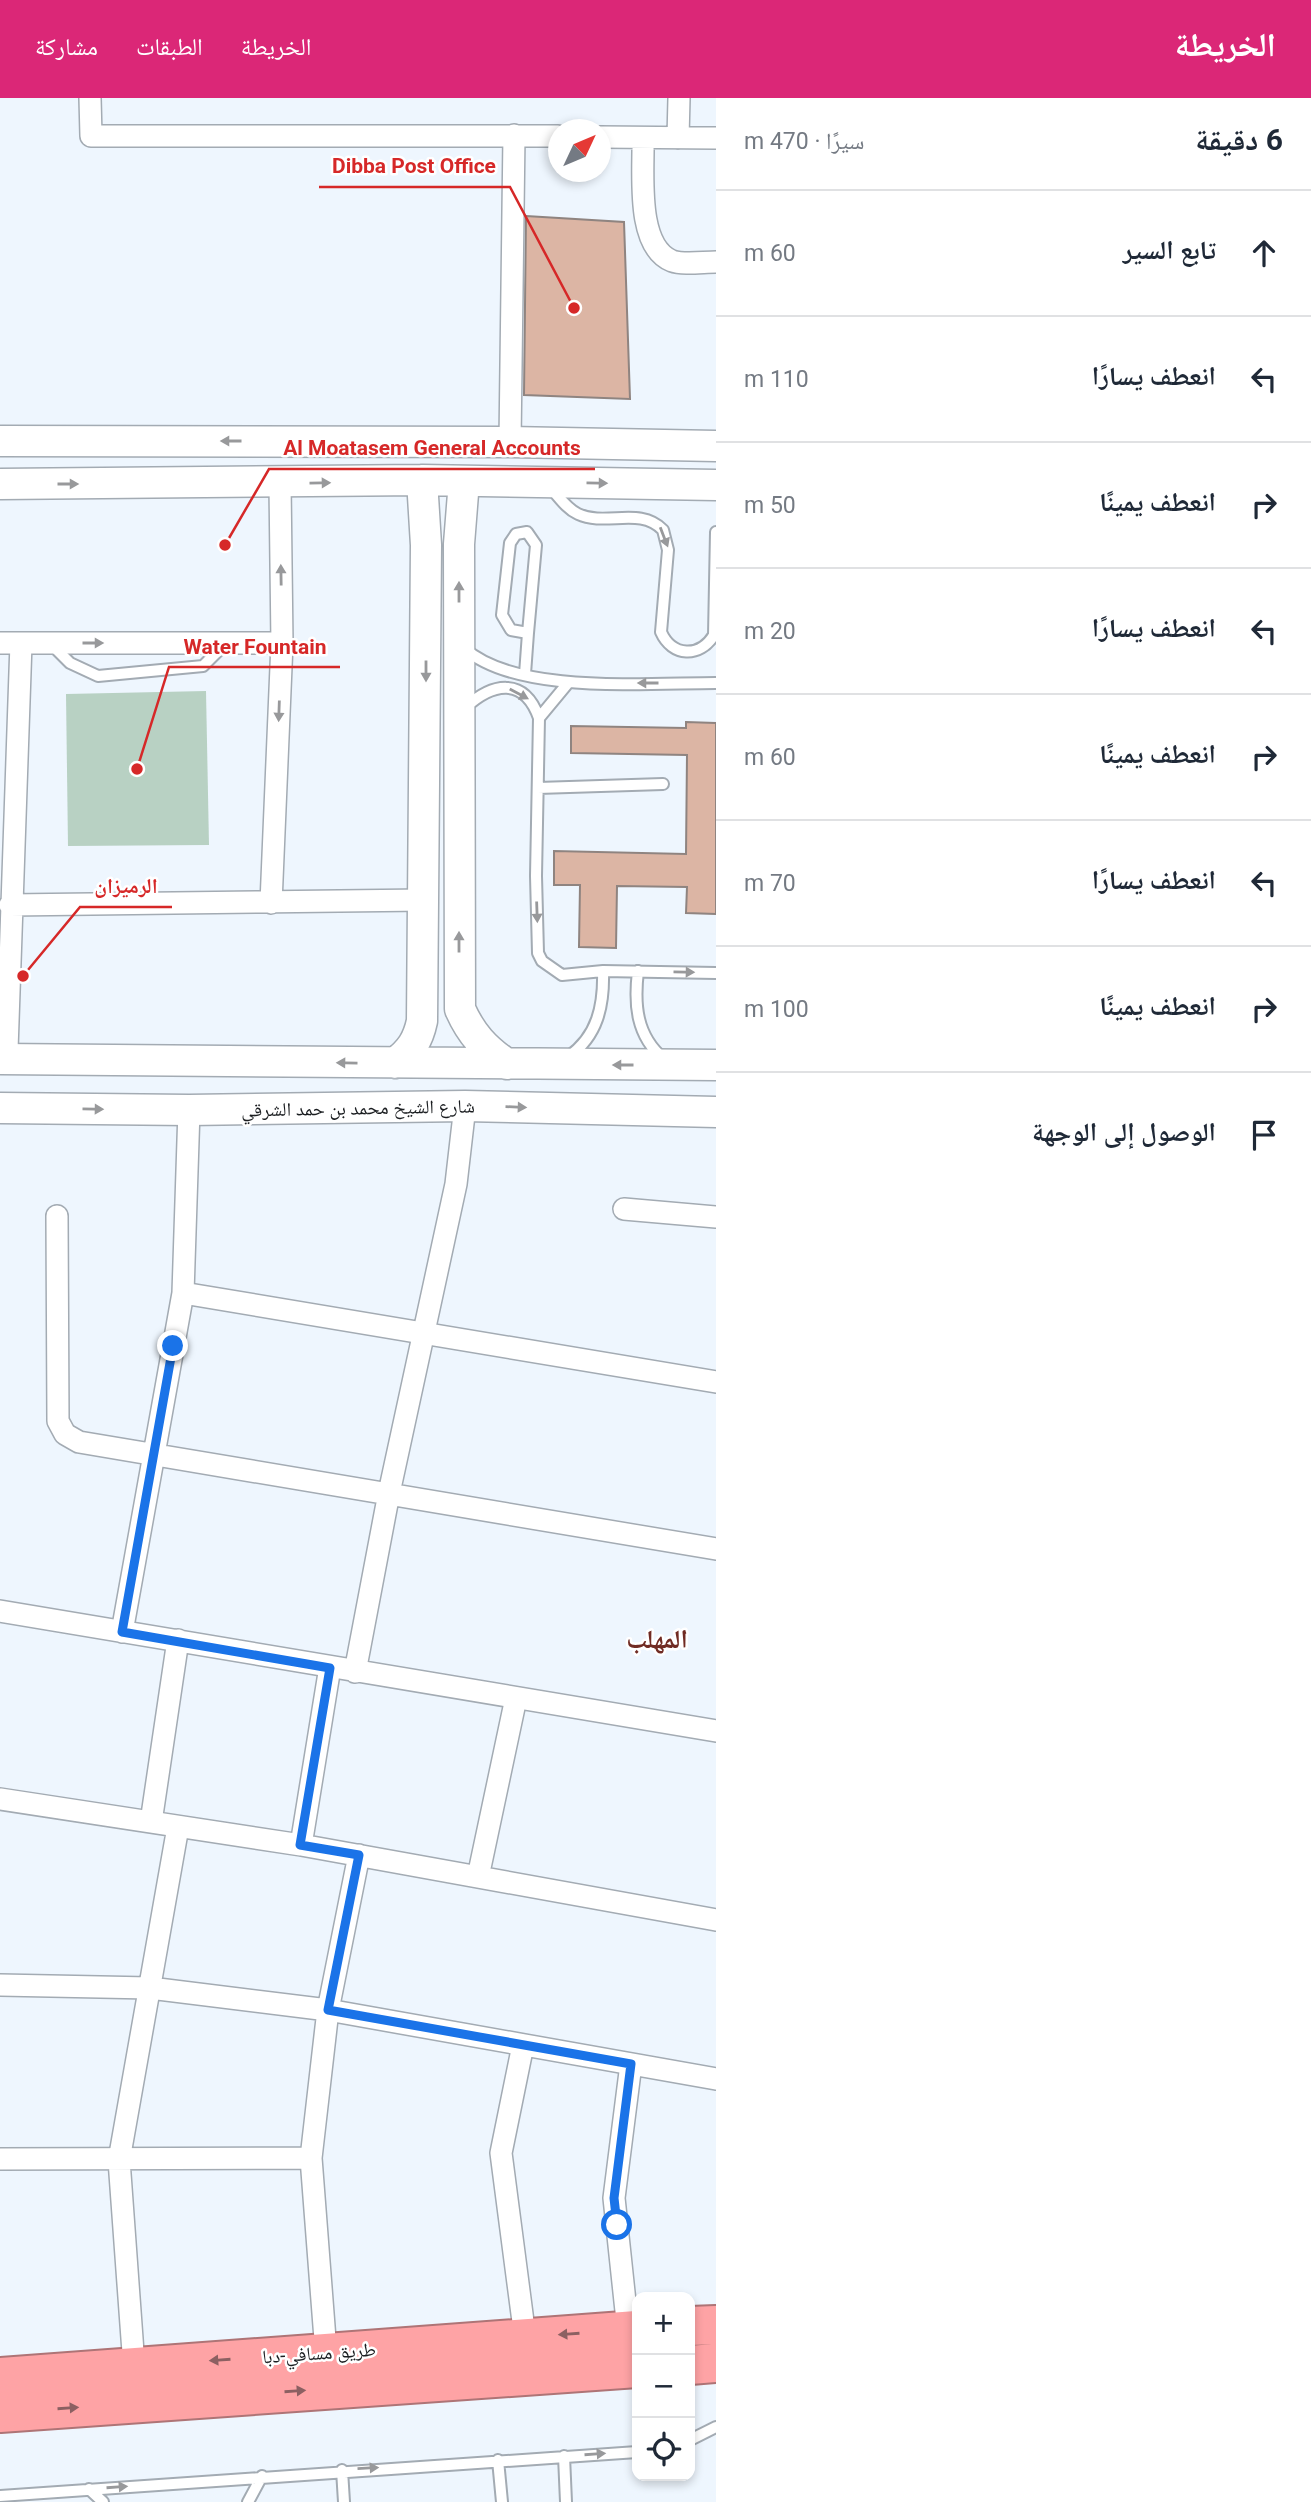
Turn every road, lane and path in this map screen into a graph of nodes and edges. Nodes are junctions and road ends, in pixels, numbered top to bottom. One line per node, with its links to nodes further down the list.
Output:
1 (90, 98): 3 (street)
2 (678, 98): 7 (street)
3 (514, 135): 4 (street); 12 (street)
4 (548, 136)
5 (611, 137): 6 (street)
6 (643, 138): 7 (street); 9 (street)
7 (678, 138): 8 (street)
8 (716, 138)
9 (716, 262)
10 (0, 441): 11 (street)
11 (40, 441): 12 (street, one-way to 11); 17 (street)
12 (510, 442): 13 (street)
13 (716, 446)
14 (422, 480): 15 (street); 18 (street, one-way to 14); 22 (street)
15 (464, 481): 16 (street); 21 (street)
16 (546, 482): 19 (street, one-way to 19); 20 (lane, one-way to 20)
17 (9, 484): 18 (street, one-way to 18)
18 (280, 484): 27 (street, one-way to 18)
19 (716, 485)
20 (716, 532)
21 (459, 544): 22 (street); 28 (street, one-way to 21)
22 (426, 545): 36 (street, one-way to 36)
23 (528, 633): 23 (lane); 29 (lane)
24 (10, 643): 25 (street); 38 (street)
25 (50, 643): 26 (street, one-way to 26); 26 (lane)
26 (226, 643): 27 (street)
27 (282, 643): 37 (street, one-way to 37)
28 (459, 644): 29 (lane); 32 (street)
29 (525, 674): 30 (lane)
30 (568, 683): 31 (lane, one-way to 30); 33 (lane)
31 (716, 684)
32 (460, 712): 33 (lane, one-way to 33); 43 (street, one-way to 32)
33 (539, 718): 35 (lane)
34 (663, 784): 35 (lane)
35 (538, 788): 39 (lane, one-way to 39)
36 (425, 900): 37 (street); 42 (street)
37 (271, 903): 38 (street)
38 (10, 905): 44 (street)
39 (603, 971): 40 (lane); 47 (lane)
40 (638, 971): 41 (lane, one-way to 41); 48 (lane)
41 (716, 973)
42 (423, 993): 43 (street); 45 (street)
43 (458, 993): 46 (street)
44 (2, 1053): 45 (street, one-way to 44)
45 (395, 1063): 46 (street)
46 (508, 1064): 47 (street)
47 (558, 1064): 48 (street, one-way to 47)
48 (672, 1065): 49 (street)
49 (716, 1065)
50 (465, 1106): 53 (street, شارع الشيخ محمد بن حمد الشرقي); 54 (street, شارع الشيخ محمد بن حمد الشرقي, one-way to 54); 60 (street)
51 (0, 1108): 52 (street, شارع الشيخ محمد بن حمد الشرقي)
52 (58, 1109): 53 (street, شارع الشيخ محمد بن حمد الشرقي, one-way to 53); 55 (street)
53 (189, 1110): 59 (street)
54 (716, 1112)
55 (0, 1121)
56 (624, 1209): 58 (street)
57 (57, 1216): 62 (street)
58 (716, 1217)
59 (183, 1293): 60 (street); 62 (street)
60 (426, 1333): 61 (street); 63 (street)
61 (716, 1382)
62 (154, 1453): 63 (street); 66 (street)
63 (389, 1493): 64 (street); 69 (street)
64 (716, 1549)
65 (0, 1611): 66 (street)
66 (122, 1632): 67 (street)
67 (178, 1640): 68 (street); 73 (street)
68 (330, 1668): 69 (street); 75 (street)
69 (355, 1672): 70 (street)
70 (516, 1698): 71 (street); 77 (street)
71 (716, 1731)
72 (0, 1799): 73 (street)
73 (151, 1822): 74 (street)
74 (178, 1827): 75 (street); 80 (street)
75 (300, 1845): 76 (street)
76 (359, 1855): 77 (street); 81 (street)
77 (478, 1877): 78 (street)
78 (716, 1920)
79 (0, 1985): 80 (street)
80 (150, 1988): 81 (street); 87 (street)
81 (328, 2010): 82 (street); 85 (street)
82 (523, 2045): 83 (street); 92 (street)
83 (631, 2064): 84 (street); 88 (street)
84 (716, 2079)
85 (311, 2158): 87 (street); 93 (street)
86 (0, 2159): 87 (street)
87 (119, 2160): 96 (street)
88 (632, 2323)
89 (716, 2325): 90 (highway)
90 (695, 2326)
91 (632, 2330): 92 (highway, طريق مسافي-دبا, one-way to 92)
92 (525, 2337): 93 (highway, طريق مسافي-دبا)
93 (326, 2352): 96 (highway, طريق مسافي-دبا, one-way to 96)
94 (716, 2363): 95 (highway)
95 (695, 2365)
96 (134, 2366): 98 (highway, طريق مسافي-دبا)
97 (632, 2368): 99 (highway, طريق مسافي-دبا, one-way to 97)
98 (0, 2377)
99 (0, 2413)
100 (716, 2427): 101 (lane)
101 (695, 2438)
102 (632, 2452): 103 (lane, one-way to 102)
103 (564, 2456): 104 (lane); 113 (lane)
104 (498, 2460): 105 (lane, one-way to 104); 112 (lane)
105 (342, 2470): 106 (lane); 111 (lane)
106 (262, 2476): 107 (lane, one-way to 106); 110 (lane)
107 (89, 2489): 108 (lane); 109 (lane)
108 (0, 2496)
109 (103, 2502)
110 (248, 2502)
111 (344, 2502)
112 (502, 2502)
113 (566, 2502)

